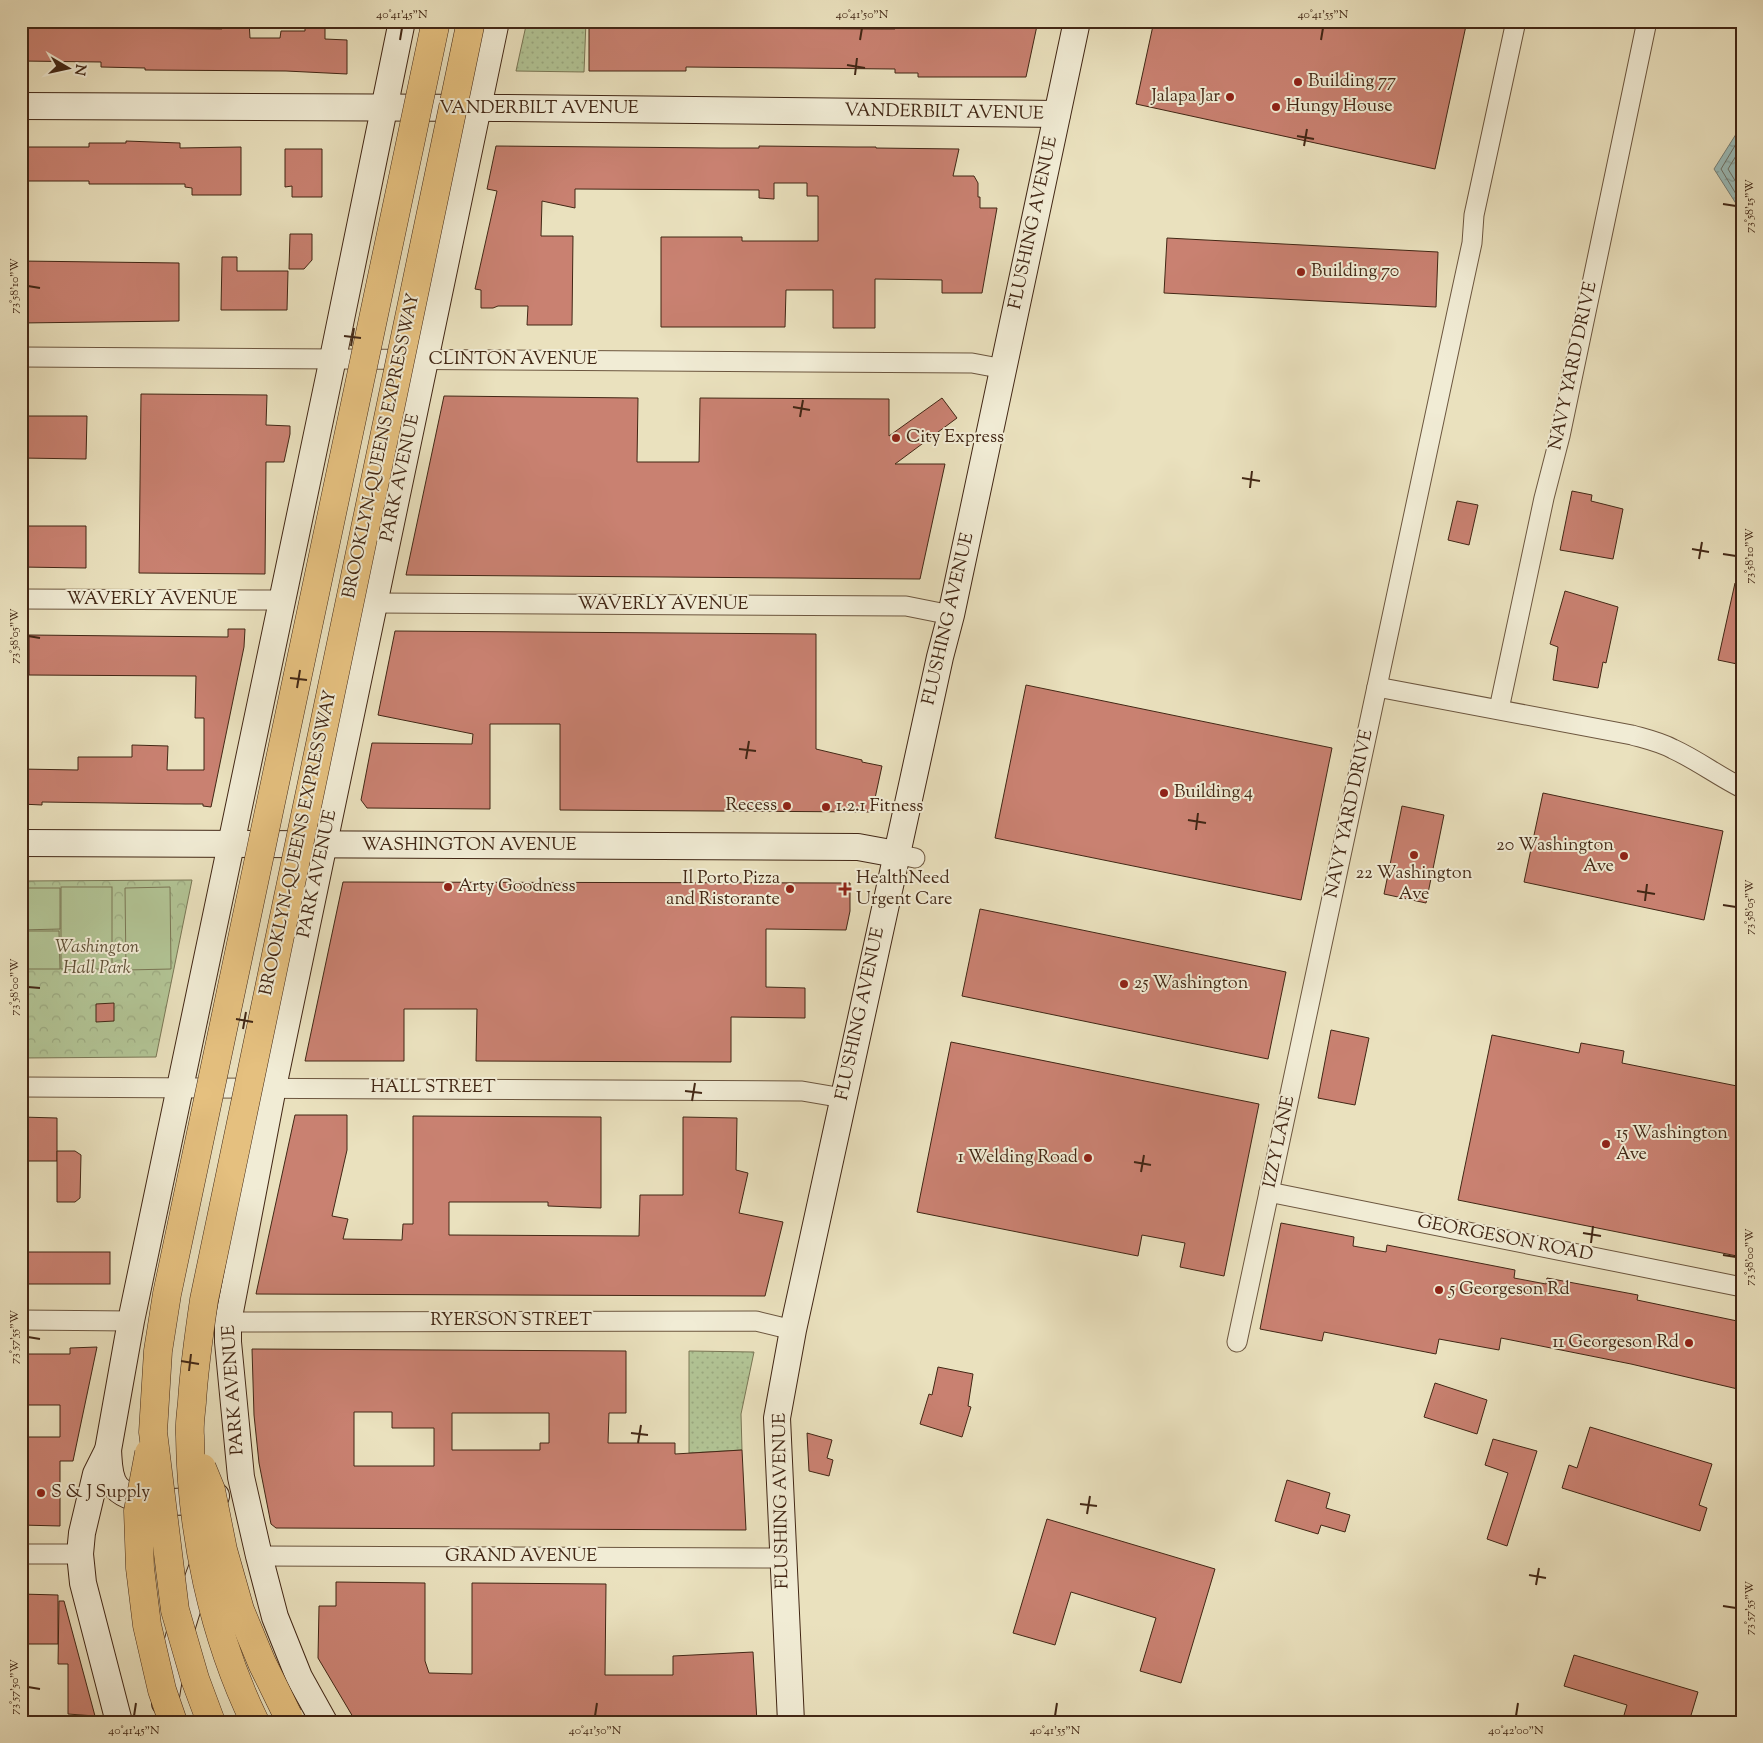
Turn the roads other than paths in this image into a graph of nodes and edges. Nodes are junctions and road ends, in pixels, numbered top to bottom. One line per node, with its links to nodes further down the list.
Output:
1 (402, 21): 9 (main road)
2 (436, 21): 39 (highway, BROOKLYN-QUEENS EXPRESSWAY, bridge)
3 (471, 21): 40 (highway, BROOKLYN-QUEENS EXPRESSWAY, bridge)
4 (496, 21): 10 (main road, PARK AVENUE)
5 (1077, 21): 11 (main road, FLUSHING AVENUE)
6 (1516, 21): 20 (street, NAVY YARD DRIVE)
7 (1647, 21): 21 (street, NAVY YARD DRIVE)
8 (21, 106): 9 (main road, VANDERBILT AVENUE)
9 (384, 108): 10 (main road, VANDERBILT AVENUE); 13 (main road)
10 (478, 109): 11 (main road, VANDERBILT AVENUE); 14 (main road, PARK AVENUE)
11 (1057, 114): 15 (main road, FLUSHING AVENUE)
12 (21, 357): 13 (street, CLINTON AVENUE)
13 (333, 358): 14 (street, CLINTON AVENUE); 17 (main road)
14 (426, 359): 15 (street, CLINTON AVENUE); 18 (main road, PARK AVENUE)
15 (1004, 369): 19 (main road, FLUSHING AVENUE)
16 (21, 599): 17 (street, WAVERLY AVENUE)
17 (282, 600): 24 (main road)
18 (375, 603): 19 (street, WAVERLY AVENUE); 25 (main road, PARK AVENUE)
19 (951, 615): 26 (main road, FLUSHING AVENUE)
20 (1377, 687): 21 (street); 27 (street, NAVY YARD DRIVE)
21 (1499, 710): 22 (street)
22 (1742, 788)
23 (21, 843): 24 (main road, WASHINGTON AVENUE)
24 (231, 844): 25 (main road, WASHINGTON AVENUE); 29 (main road)
25 (324, 846): 26 (main road, WASHINGTON AVENUE); 30 (main road, PARK AVENUE)
26 (906, 856): 31 (main road, FLUSHING AVENUE)
27 (1322, 942): 32 (street, IZZY LANE)
28 (21, 1086): 29 (street, HALL STREET)
29 (181, 1087): 30 (street, HALL STREET); 35 (main road)
30 (273, 1088): 31 (street, HALL STREET); 36 (main road, PARK AVENUE)
31 (843, 1098): 37 (main road, FLUSHING AVENUE)
32 (1269, 1192): 33 (street, GEORGESON ROAD); 38 (street, IZZY LANE)
33 (1742, 1287)
34 (21, 1320): 35 (street)
35 (131, 1321): 41 (main road)
36 (228, 1322): 37 (street, RYERSON STREET); 42 (main road, PARK AVENUE)
37 (793, 1330): 46 (main road, FLUSHING AVENUE)
38 (1237, 1342)
39 (154, 1432): 50 (highway, bridge); 51 (highway, BROOKLYN-QUEENS EXPRESSWAY, bridge)
40 (190, 1435): 47 (highway, bridge); 52 (highway, BROOKLYN-QUEENS EXPRESSWAY, bridge)
41 (108, 1450): 42 (main road); 44 (main road)
42 (241, 1477): 45 (main road); 49 (main road, PARK AVENUE)
43 (21, 1554): 44 (street)
44 (80, 1554): 48 (main road)
45 (259, 1556): 46 (street, GRAND AVENUE); 53 (main road)
46 (783, 1558): 54 (main road, FLUSHING AVENUE)
47 (288, 1716)
48 (119, 1722)
49 (163, 1722)
50 (173, 1722)
51 (211, 1722)
52 (255, 1722)
53 (324, 1722)
54 (790, 1722)

